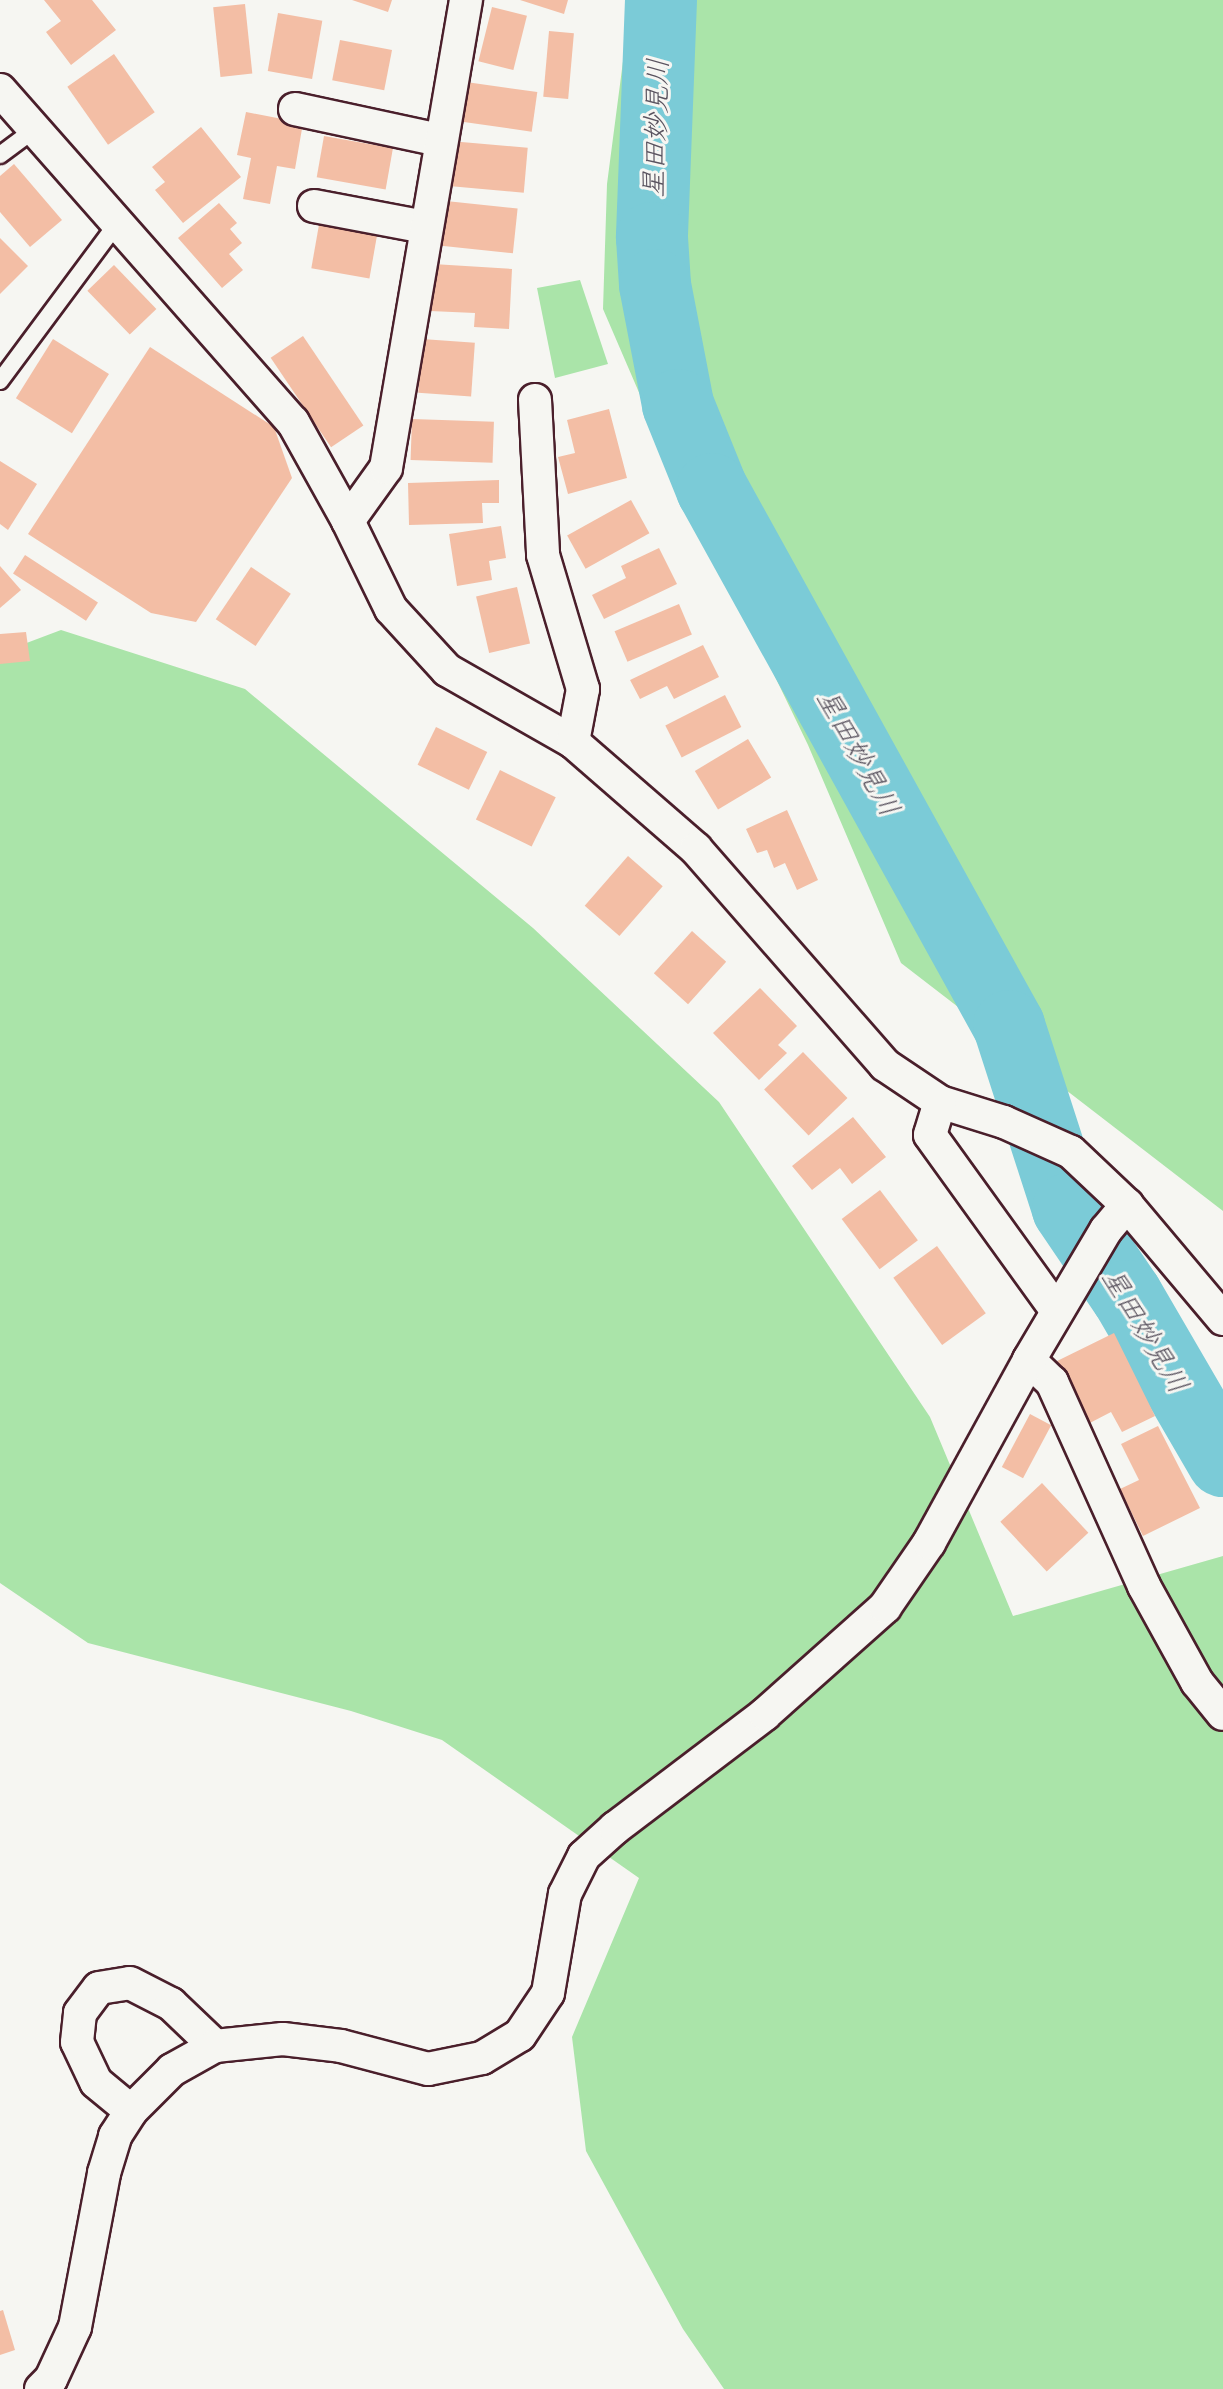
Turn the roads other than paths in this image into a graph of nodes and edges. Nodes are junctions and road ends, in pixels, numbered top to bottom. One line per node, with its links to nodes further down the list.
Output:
1 (466, 0): 5 (street)
2 (0, 90): 4 (street)
3 (295, 109): 5 (street)
4 (35, 129): 6 (lane); 8 (street)
5 (439, 140): 9 (street)
6 (0, 155)
7 (314, 206): 9 (street)
8 (118, 222): 10 (lane); 12 (street)
9 (425, 227): 12 (street)
10 (0, 381)
11 (535, 400): 13 (street)
12 (348, 521): 13 (street)
13 (573, 742): 14 (street)
14 (940, 1102): 15 (street); 16 (street)
15 (1127, 1205): 16 (street); 17 (street)
16 (1057, 1311): 18 (street)
17 (1223, 1319)
18 (1029, 1360): 19 (street); 20 (street)
19 (1223, 1714)
20 (215, 2046): 21 (street); 21 (street)
21 (131, 2111): 22 (street)
22 (41, 2389)

